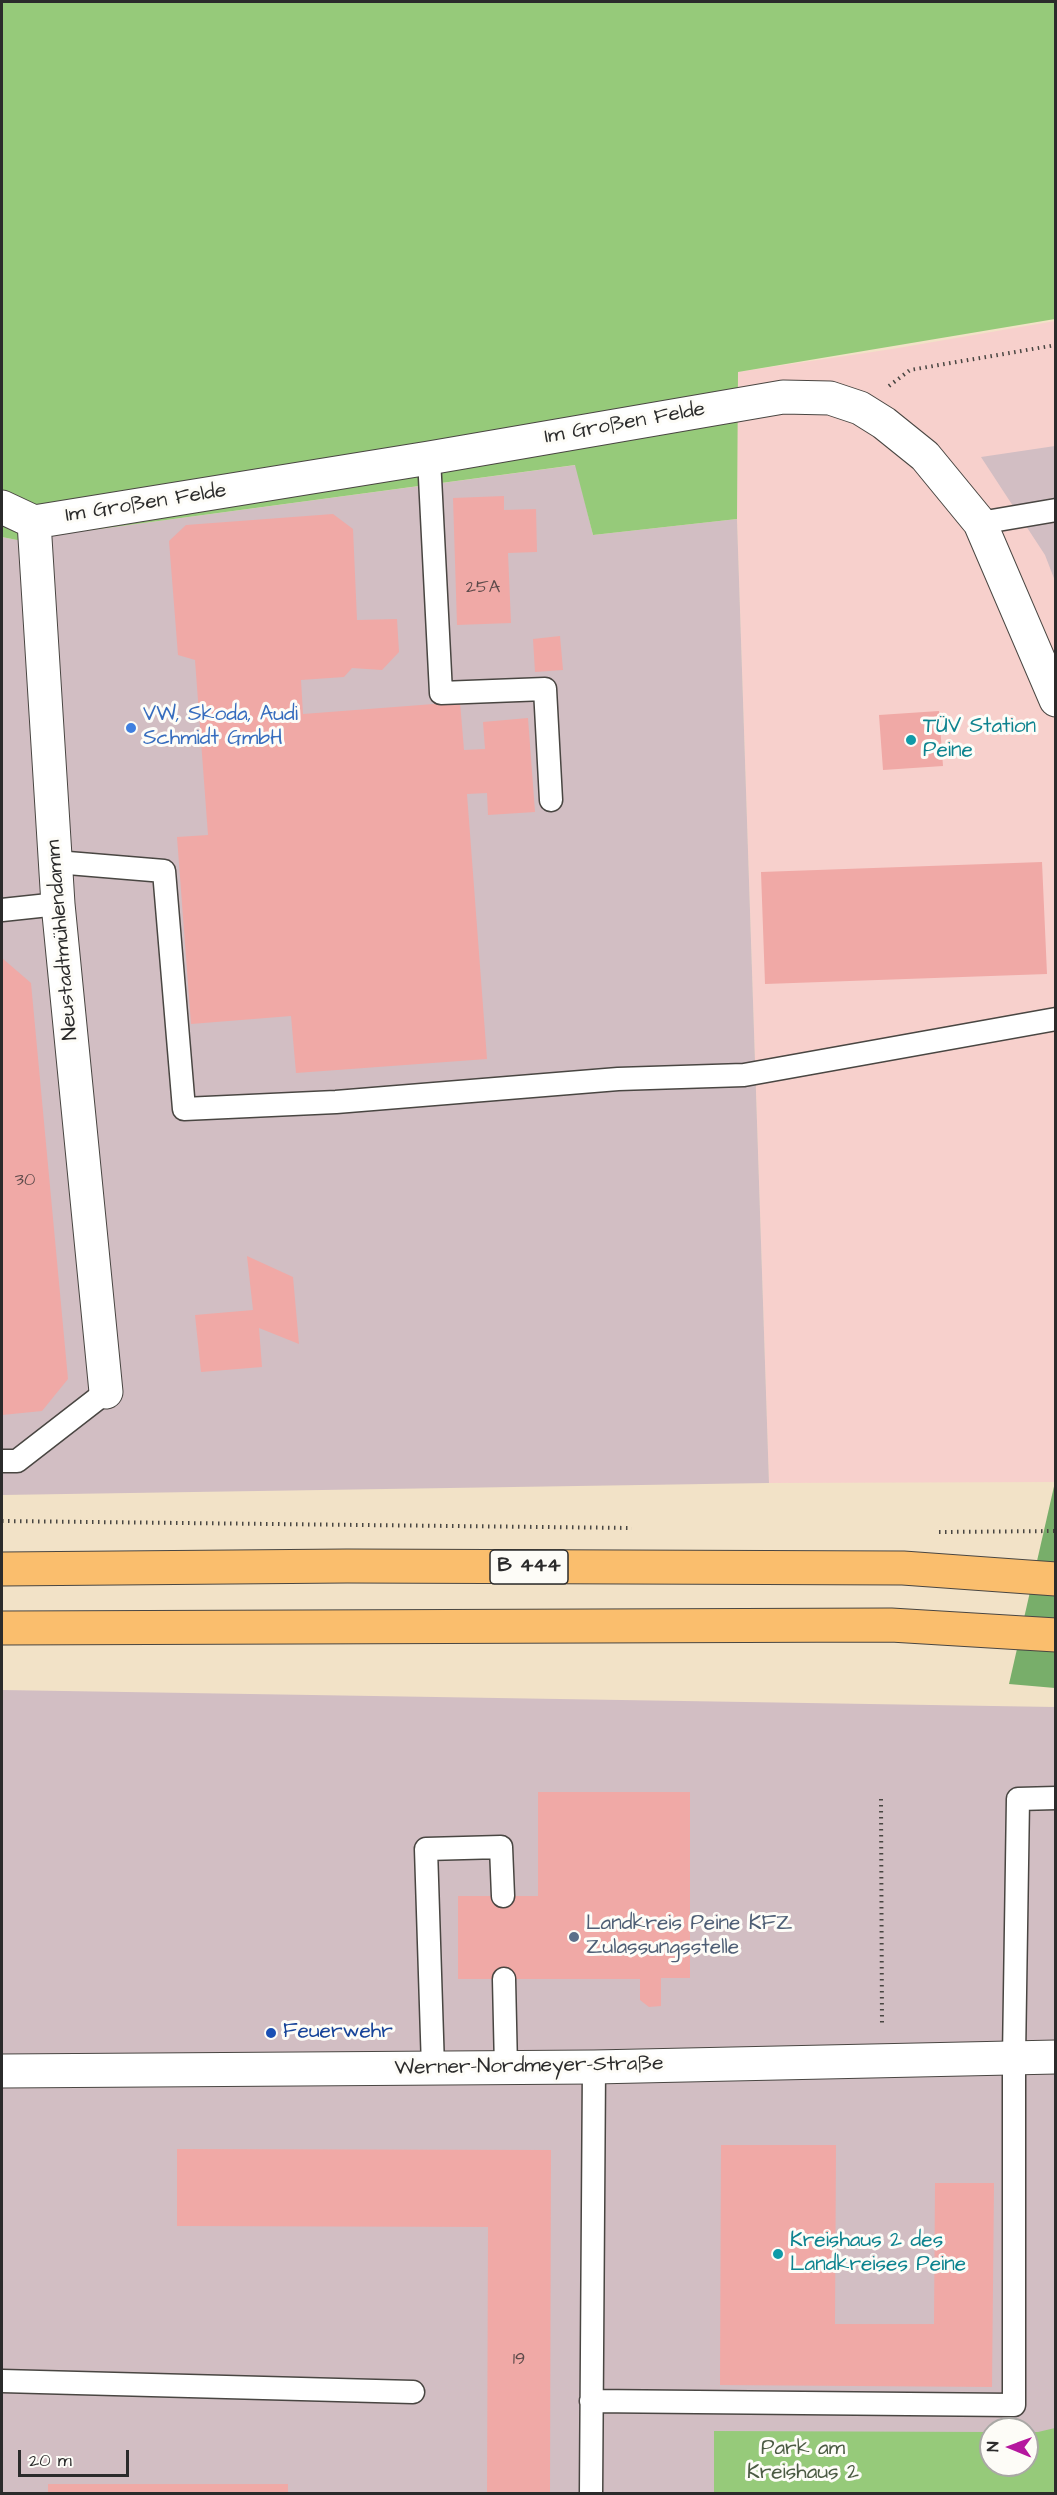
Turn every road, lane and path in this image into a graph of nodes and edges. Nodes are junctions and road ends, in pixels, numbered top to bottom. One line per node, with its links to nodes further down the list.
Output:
1 (1056, 345): 2 (path)
2 (860, 408): 3 (street, Im Großen Felde); 7 (street, Im Großen Felde)
3 (429, 458): 6 (street, Im Großen Felde); 9 (lane)
4 (2, 507): 6 (street)
5 (1056, 510): 7 (lane)
6 (34, 522): 10 (street, Neustadtmühlendamm)
7 (980, 523): 8 (street, Im Großen Felde)
8 (1056, 700)
9 (551, 800)
10 (56, 862): 11 (street, Neustadtmühlendamm); 13 (lane)
11 (58, 904): 12 (lane); 14 (street, Neustadtmühlendamm)
12 (2, 910)
13 (1056, 1019)
14 (106, 1392): 15 (lane)
15 (2, 1461)
16 (2, 1521): 17 (path)
17 (636, 1528)
18 (935, 1532): 19 (path)
19 (1056, 1532)
20 (2, 1569): 21 (highway, B 444)
21 (1056, 1579)
22 (2, 1628): 23 (highway)
23 (1056, 1635)
24 (1056, 1798): 28 (lane)
25 (881, 1799): 30 (path)
26 (502, 1896): 32 (lane)
27 (504, 1979): 33 (lane)
28 (1014, 2057): 29 (street, Werner-Nordmeyer-Straße); 30 (street, Werner-Nordmeyer-Straße); 37 (lane)
29 (1056, 2057)
30 (882, 2060): 31 (street, Werner-Nordmeyer-Straße)
31 (594, 2067): 33 (street, Werner-Nordmeyer-Straße); 37 (lane)
32 (433, 2068): 33 (street, Werner-Nordmeyer-Straße); 34 (street, Werner-Nordmeyer-Straße)
33 (506, 2068)
34 (2, 2071)
35 (2, 2381): 36 (lane)
36 (413, 2392)
37 (591, 2402): 38 (lane)
38 (591, 2493)

